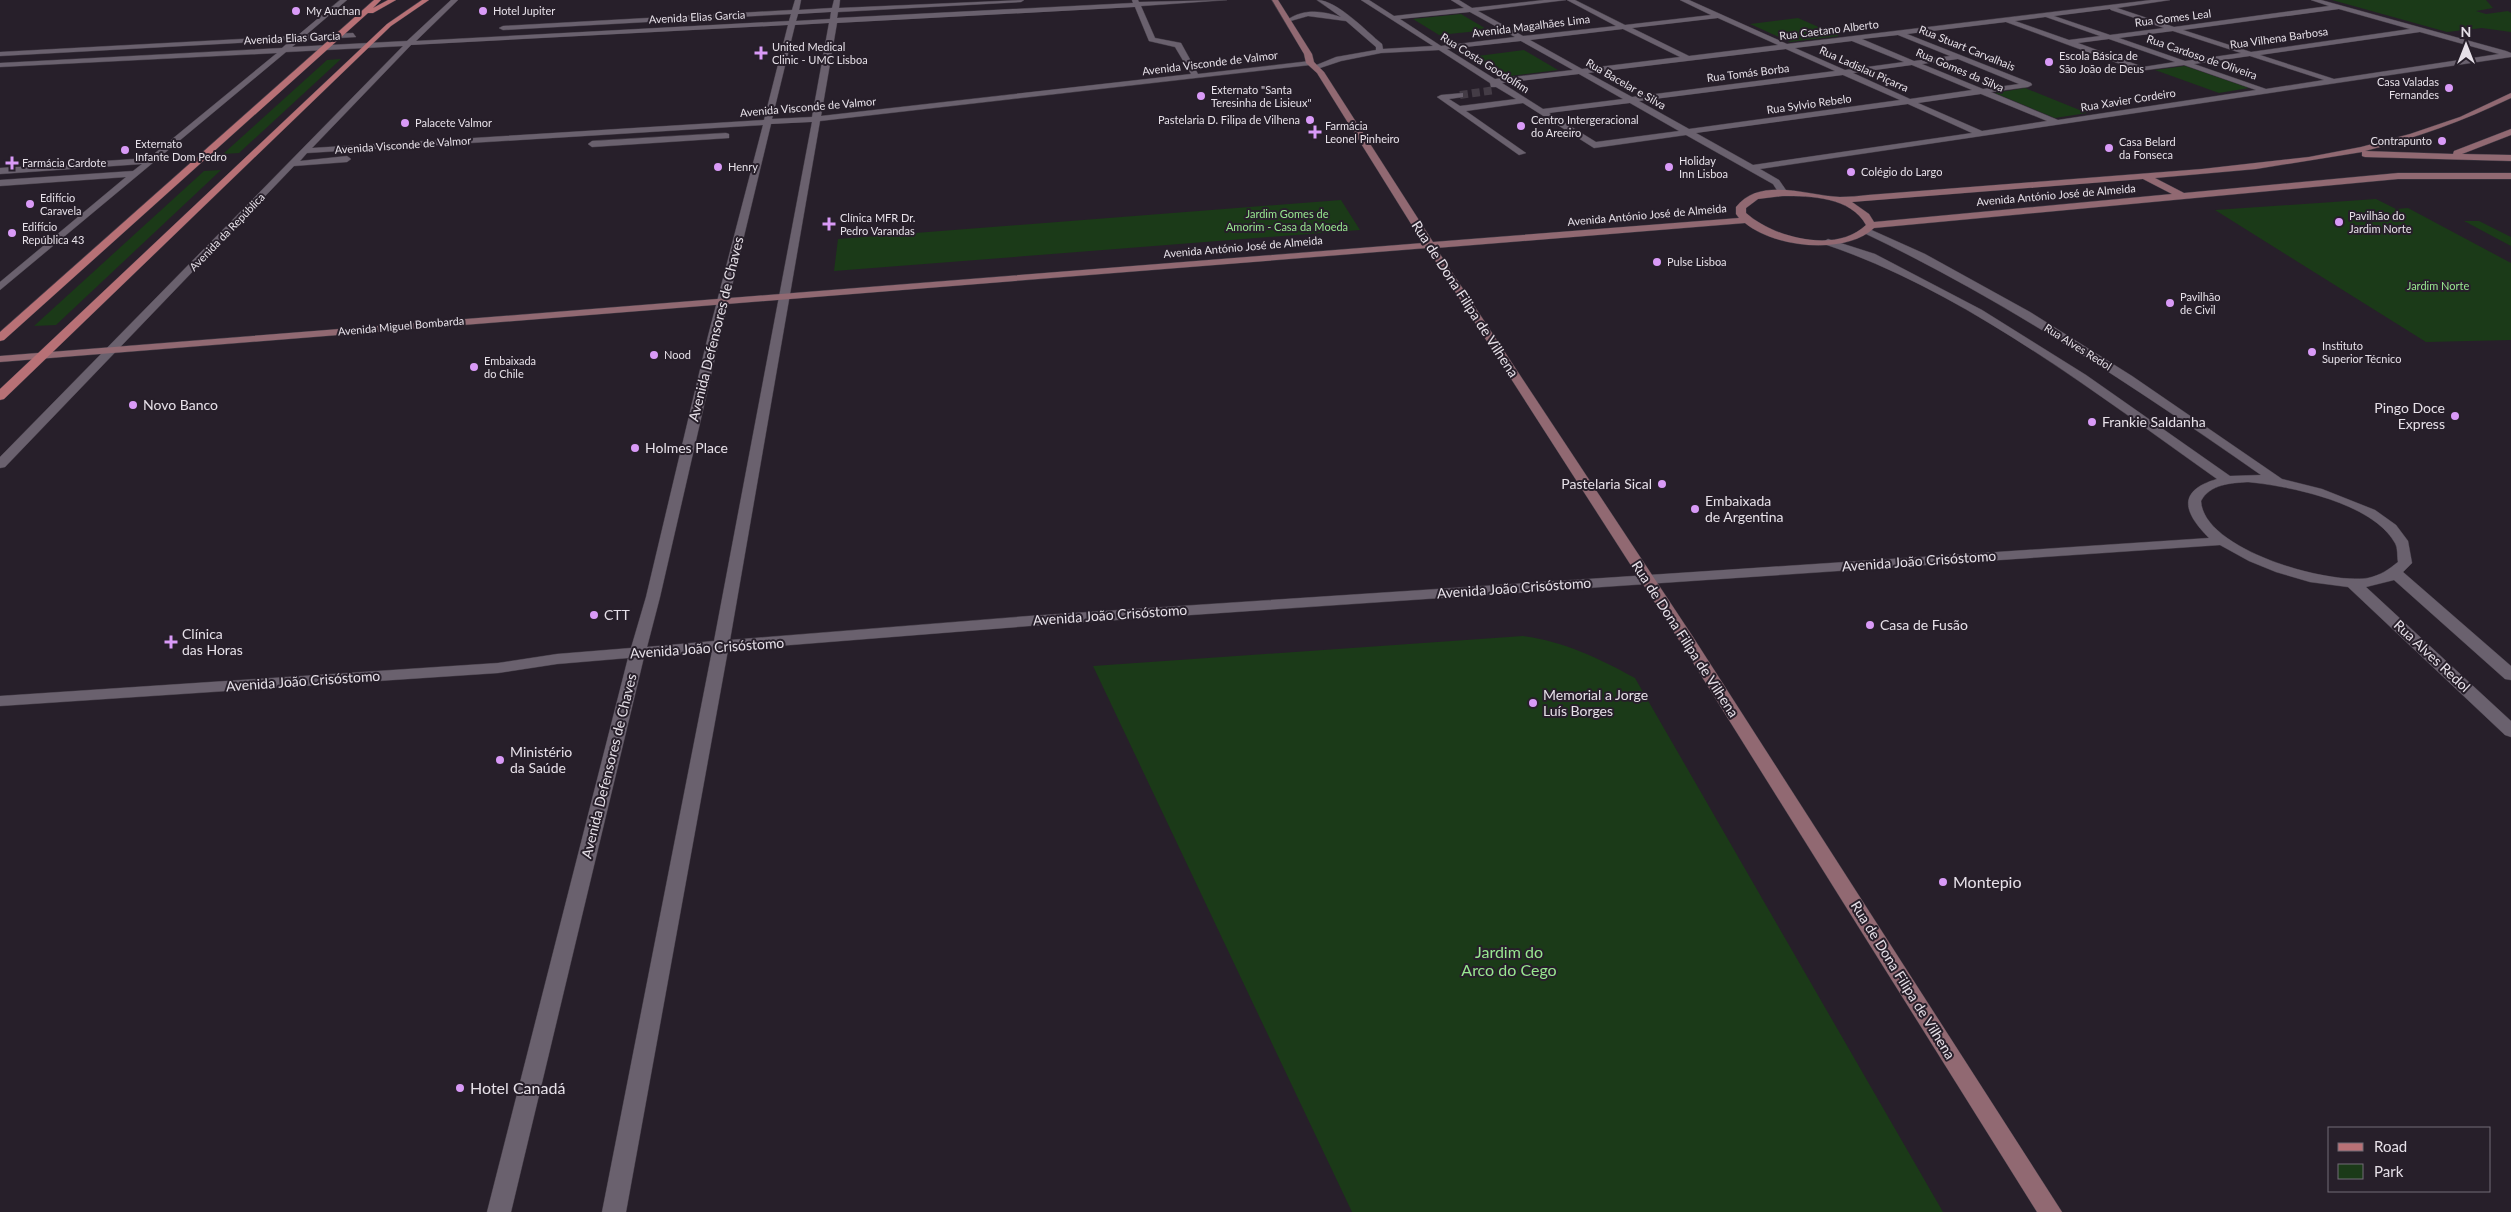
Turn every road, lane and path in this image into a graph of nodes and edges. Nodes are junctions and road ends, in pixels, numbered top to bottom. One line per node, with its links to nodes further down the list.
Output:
1 (344, 0): 45 (street)
2 (378, 0): 29 (main road)
3 (393, 0): 29 (main road)
4 (426, 0): 42 (main road)
5 (455, 0): 40 (street, Avenida da República)
6 (798, 0): 25 (street, Avenida Defensores de Chaves)
7 (837, 0): 23 (street)
8 (1022, 0): 23 (street, Avenida Elias Garcia)
9 (1224, 0): 20 (street, Avenida Elias Garcia)
10 (1275, 0): 32 (street)
11 (1320, 0): 33 (street)
12 (1364, 0): 28 (street, Rua Costa Goodolfim)
13 (1454, 0): 24 (street, Rua Bacelar e Silva)
14 (1563, 0): 24 (street)
15 (1570, 0): 35 (street, Avenida Magalhães Lima)
16 (1683, 0): 27 (street, Rua Ladislau Piçarra)
17 (2086, 0): 21 (street)
18 (2167, 0): 21 (street, Rua Caetano Alberto)
19 (2314, 0): 22 (street)
20 (1136, 2): 31 (street, Avenida Elias Garcia); 73 (street)
21 (2108, 7): 26 (street, Rua Caetano Alberto); 37 (street)
22 (2340, 7): 37 (street, Rua Gomes Leal); 38 (street)
23 (835, 10): 25 (street, Avenida Elias Garcia); 31 (street)
24 (1472, 10): 28 (street); 46 (street, Rua Bacelar e Silva)
25 (795, 12): 34 (street, Avenida Defensores de Chaves); 36 (street, Avenida Elias Garcia)
26 (2046, 15): 30 (street, Rua Caetano Alberto); 44 (street, Rua Cardoso de Oliveira)
27 (1718, 16): 35 (street, Avenida Magalhães Lima); 53 (street, Rua Ladislau Piçarra)
28 (1393, 18): 55 (street, Rua Costa Goodolfim)
29 (358, 19): 43 (main road)
30 (2005, 20): 41 (street, Rua Caetano Alberto); 50 (street)
31 (833, 21): 34 (street, Avenida Elias Garcia); 86 (street)
32 (1289, 21): 33 (street); 60 (street)
33 (1349, 22): 57 (street)
34 (792, 23): 49 (street, Avenida Elias Garcia); 88 (street, Avenida Defensores de Chaves)
35 (1624, 27): 46 (street, Avenida Magalhães Lima); 66 (street, Avenida Magalhães Lima)
36 (491, 28)
37 (2174, 29): 44 (street, Rua Gomes Leal); 61 (street)
38 (2420, 30): 61 (street, Rua Vilhena Barbosa); 62 (street)
39 (436, 31): 40 (street, Avenida Elias Garcia)
40 (421, 32): 42 (street, Avenida Elias Garcia); 49 (street, Avenida da República)
41 (1898, 33): 47 (street, Rua Caetano Alberto); 64 (street, Rua Stuart Carvalhais)
42 (380, 34): 43 (street, Avenida Elias Garcia); 52 (main road)
43 (339, 36): 45 (street, Avenida Elias Garcia); 54 (main road)
44 (2110, 37): 50 (street, Rua Gomes Leal); 68 (street, Rua Cardoso de Oliveira)
45 (298, 38): 48 (street, Avenida Elias Garcia); 56 (street)
46 (1522, 38): 55 (street, Avenida Magalhães Lima); 71 (street, Rua Bacelar e Silva)
47 (1855, 38): 53 (street, Rua Caetano Alberto); 67 (street, Rua Gomes da Silva)
48 (246, 41): 51 (street, Avenida Elias Garcia); 58 (street)
49 (410, 43): 52 (street, Avenida Elias Garcia); 95 (street, Avenida da República)
50 (2069, 43): 68 (street, Rua Vilhena Barbosa)
51 (184, 44): 59 (street, Avenida Elias Garcia); 63 (street, Avenida Elias Garcia)
52 (369, 45): 54 (street, Avenida Elias Garcia); 122 (main road)
53 (1787, 46): 66 (street, Rua Caetano Alberto); 72 (street, Rua Ladislau Piçarra)
54 (327, 47): 56 (street, Avenida Elias Garcia); 120 (main road)
55 (1439, 48): 57 (street, Avenida Magalhães Lima); 76 (street, Rua Costa Goodolfim)
56 (284, 50): 58 (street, Avenida Elias Garcia); 101 (street)
57 (1380, 51): 65 (street, Avenida Magalhães Lima)
58 (231, 52): 63 (street, Avenida Elias Garcia)
59 (0, 54)
60 (1308, 54): 65 (street); 70 (street, Rua de Dona Filipa de Vilhena)
61 (2250, 54): 68 (street, Rua Vilhena Barbosa); 74 (street)
62 (2510, 55): 74 (street, Rua Xavier Cordeiro)
63 (170, 56): 69 (street, Avenida Elias Garcia)
64 (1959, 57): 67 (street, Rua Tomás Borba); 75 (street, Rua Stuart Carvalhais)
65 (1349, 58): 70 (street, Avenida Visconde de Valmor)
66 (1688, 59): 71 (street, Rua Caetano Alberto)
67 (1915, 63): 72 (street, Rua Tomás Borba); 77 (street, Rua Gomes da Silva)
68 (2184, 63): 78 (street, Rua Cardoso de Oliveira)
69 (0, 65)
70 (1314, 65): 73 (street, Avenida Visconde de Valmor); 116 (street, Rua de Dona Filipa de Vilhena)
71 (1581, 72): 76 (street, Rua Caetano Alberto); 81 (street, Rua Bacelar e Silva)
72 (1845, 72): 81 (street, Rua Tomás Borba); 83 (street, Rua Ladislau Piçarra)
73 (1196, 76): 86 (street, Avenida Visconde de Valmor)
74 (2335, 81): 78 (street, Rua Xavier Cordeiro)
75 (2028, 85): 77 (street, Rua Sylvio Rebelo)
76 (1494, 86): 82 (street, Rua Costa Goodolfim)
77 (1982, 91): 83 (street, Rua Sylvio Rebelo); 87 (street, Rua Gomes da Silva)
78 (2267, 91): 87 (street, Rua Xavier Cordeiro)
79 (1460, 95): 84 (street)
80 (2511, 95): 97 (street)
81 (1631, 100): 85 (street, Rua Tomás Borba); 89 (street, Rua Bacelar e Silva)
82 (1523, 101): 84 (street); 85 (street, Rua Costa Goodolfim)
83 (1910, 101): 89 (street, Rua Sylvio Rebelo); 91 (street, Rua Ladislau Piçarra)
84 (1459, 109): 96 (street)
85 (1540, 112): 94 (street, Rua Costa Goodolfim)
86 (816, 119): 88 (street, Avenida Visconde de Valmor); 118 (street)
87 (2057, 122): 91 (street, Rua Xavier Cordeiro)
88 (767, 123): 95 (street, Avenida Visconde de Valmor); 119 (street, Avenida Defensores de Chaves)
89 (1688, 132): 94 (street, Rua Sylvio Rebelo); 103 (street, Rua Bacelar e Silva)
90 (2511, 132): 98 (street)
91 (1982, 134): 103 (street, Rua Xavier Cordeiro)
92 (726, 136): 93 (street)
93 (579, 145)
94 (1594, 145)
95 (305, 151): 102 (street, Avenida da República)
96 (1522, 153)
97 (2351, 153): 98 (street); 106 (street, Avenida António José de Almeida)
98 (2449, 156): 99 (street); 107 (street)
99 (2511, 158)
100 (356, 159): 102 (street, Avenida Visconde de Valmor)
101 (150, 161): 104 (street); 105 (street)
102 (292, 164): 121 (street, Avenida da República)
103 (1751, 168): 110 (street, Rua Bacelar e Silva)
104 (0, 171)
105 (135, 174): 109 (street); 117 (street)
106 (2144, 176): 111 (street, Avenida António José de Almeida); 112 (street, Avenida António José de Almeida)
107 (2398, 176): 108 (street); 111 (street, Avenida António José de Almeida)
108 (2511, 176)
109 (0, 183)
110 (1783, 193): 112 (street); 113 (street)
111 (2184, 197): 114 (street, Avenida António José de Almeida)
112 (1836, 200): 114 (street)
113 (1746, 220): 115 (street, Avenida António José de Almeida); 116 (street, Avenida António José de Almeida)
114 (1869, 228): 115 (street, Avenida António José de Almeida); 127 (street, Rua Alves Redol)
115 (1828, 242): 126 (street, Rua Alves Redol)
116 (1430, 245): 118 (street, Avenida António José de Almeida); 130 (street, Rua de Dona Filipa de Vilhena)
117 (0, 287)
118 (794, 295): 119 (street, Avenida Miguel Bombarda); 132 (street)
119 (723, 301): 121 (street, Avenida Miguel Bombarda); 133 (street, Avenida Defensores de Chaves)
120 (0, 338)
121 (113, 350): 122 (street, Avenida Miguel Bombarda); 125 (street, Avenida da República)
122 (42, 356): 123 (street, Avenida Miguel Bombarda); 124 (main road)
123 (0, 360)
124 (0, 396)
125 (0, 464)
126 (2226, 479): 127 (street); 128 (street)
127 (2278, 481): 129 (street)
128 (2222, 541): 130 (street, Avenida João Crisóstomo); 131 (street)
129 (2395, 574): 131 (street); 134 (street)
130 (1646, 579): 132 (street, Avenida João Crisóstomo); 139 (street, Rua de Dona Filipa de Vilhena)
131 (2352, 582): 136 (street, Rua Alves Redol)
132 (722, 647): 133 (street, Avenida João Crisóstomo); 138 (street)
133 (636, 653): 135 (street, Avenida João Crisóstomo); 137 (street, Avenida Defensores de Chaves)
134 (2511, 675)
135 (0, 701)
136 (2511, 731)
137 (499, 1212)
138 (614, 1212)
139 (2050, 1212)

